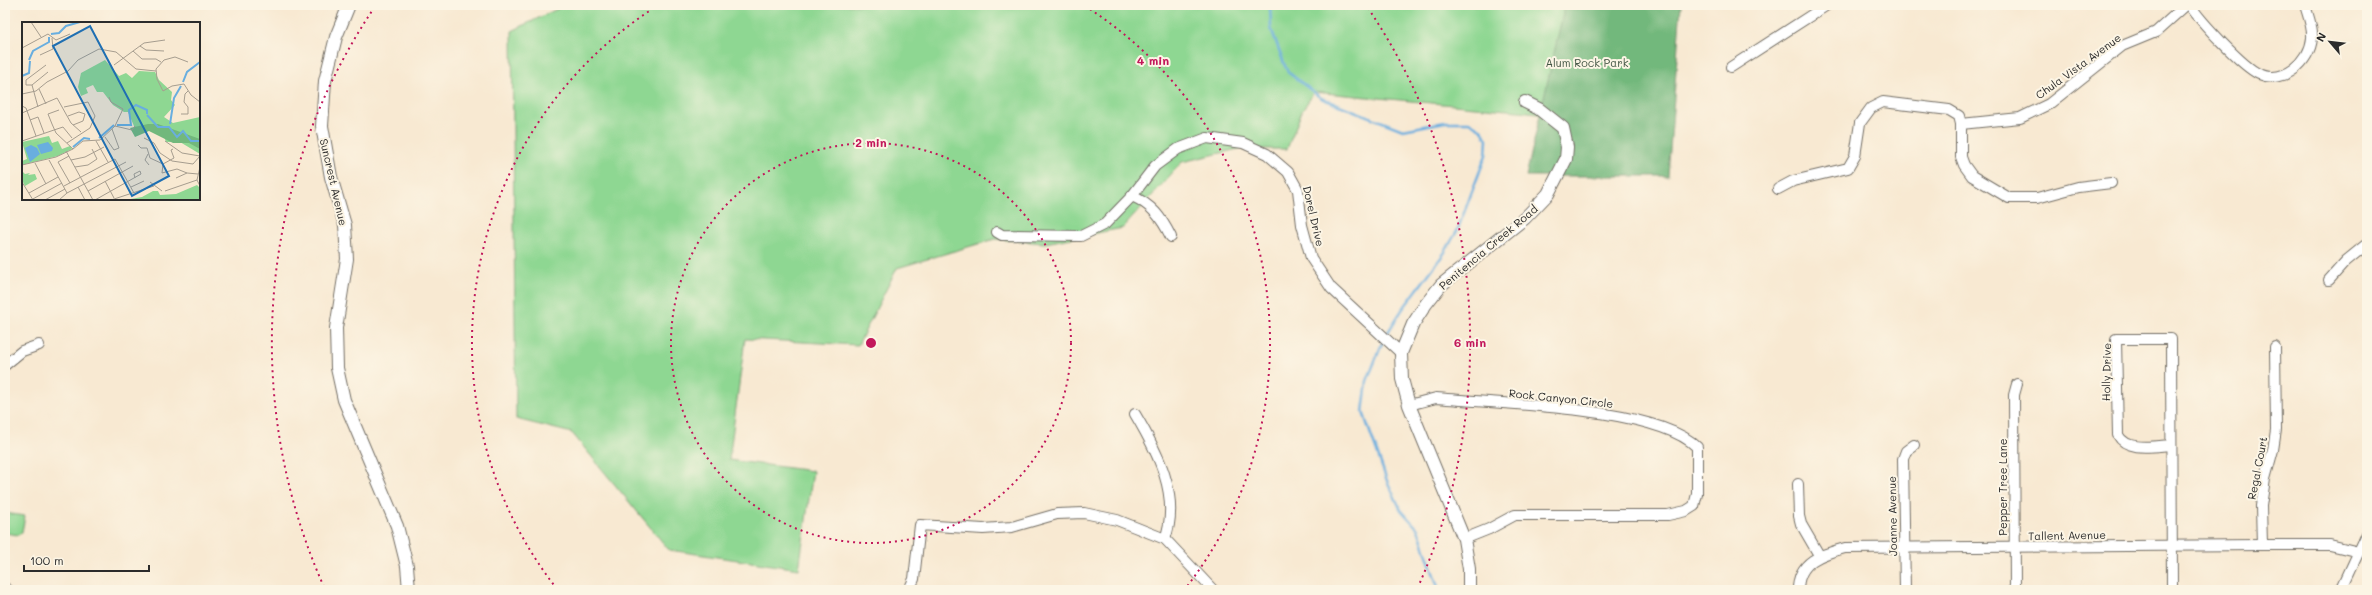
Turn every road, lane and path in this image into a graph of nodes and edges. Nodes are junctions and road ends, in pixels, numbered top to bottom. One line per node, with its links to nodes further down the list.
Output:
1 (349, 5): 37 (street, Suncrest Avenue)
2 (1827, 5): 6 (street)
3 (2186, 5): 8 (street, Chula Vista Avenue)
4 (2190, 5): 5 (street)
5 (2305, 5)
6 (1731, 67)
7 (1525, 102): 18 (street, Penitencia Creek Road)
8 (1961, 124): 9 (street); 10 (street)
9 (2111, 183)
10 (1778, 188)
11 (1132, 196): 12 (street, Dorel Drive); 13 (street); 18 (street, Dorel Drive)
12 (997, 232)
13 (1171, 237)
14 (2367, 244): 15 (street)
15 (2329, 280)
16 (39, 345): 19 (street)
17 (2275, 347): 29 (street, Regal Court)
18 (1401, 353): 21 (street, Penitencia Creek Road)
19 (5, 365)
20 (2017, 384): 32 (street, Pepper Tree Lane)
21 (1409, 405): 28 (street, Penitencia Creek Road); 28 (street, Rock Canyon Circle)
22 (1135, 414): 27 (street)
23 (1914, 445): 31 (street, Joanne Avenue)
24 (2171, 445): 24 (street, Holly Drive); 30 (street, Holly Drive)
25 (1798, 484): 34 (street)
26 (2367, 534): 33 (street)
27 (1165, 539): 38 (street); 39 (street)
28 (1464, 539): 40 (street, Penitencia Creek Road)
29 (2262, 545): 30 (street, Tallent Avenue); 33 (street, Tallent Avenue)
30 (2171, 546): 32 (street, Tallent Avenue); 44 (street, Holly Drive)
31 (1905, 548): 32 (street, Tallent Avenue); 34 (street, Tallent Avenue); 42 (street, Joanne Avenue)
32 (2014, 548): 43 (street, Pepper Tree Lane)
33 (2359, 552): 45 (street)
34 (1820, 555): 41 (street, Tallent Avenue)
35 (5, 588): 36 (street)
36 (8, 590)
37 (409, 590)
38 (909, 590)
39 (1213, 590)
40 (1469, 590)
41 (1798, 590)
42 (1905, 590)
43 (2015, 590)
44 (2172, 590)
45 (2342, 590)

